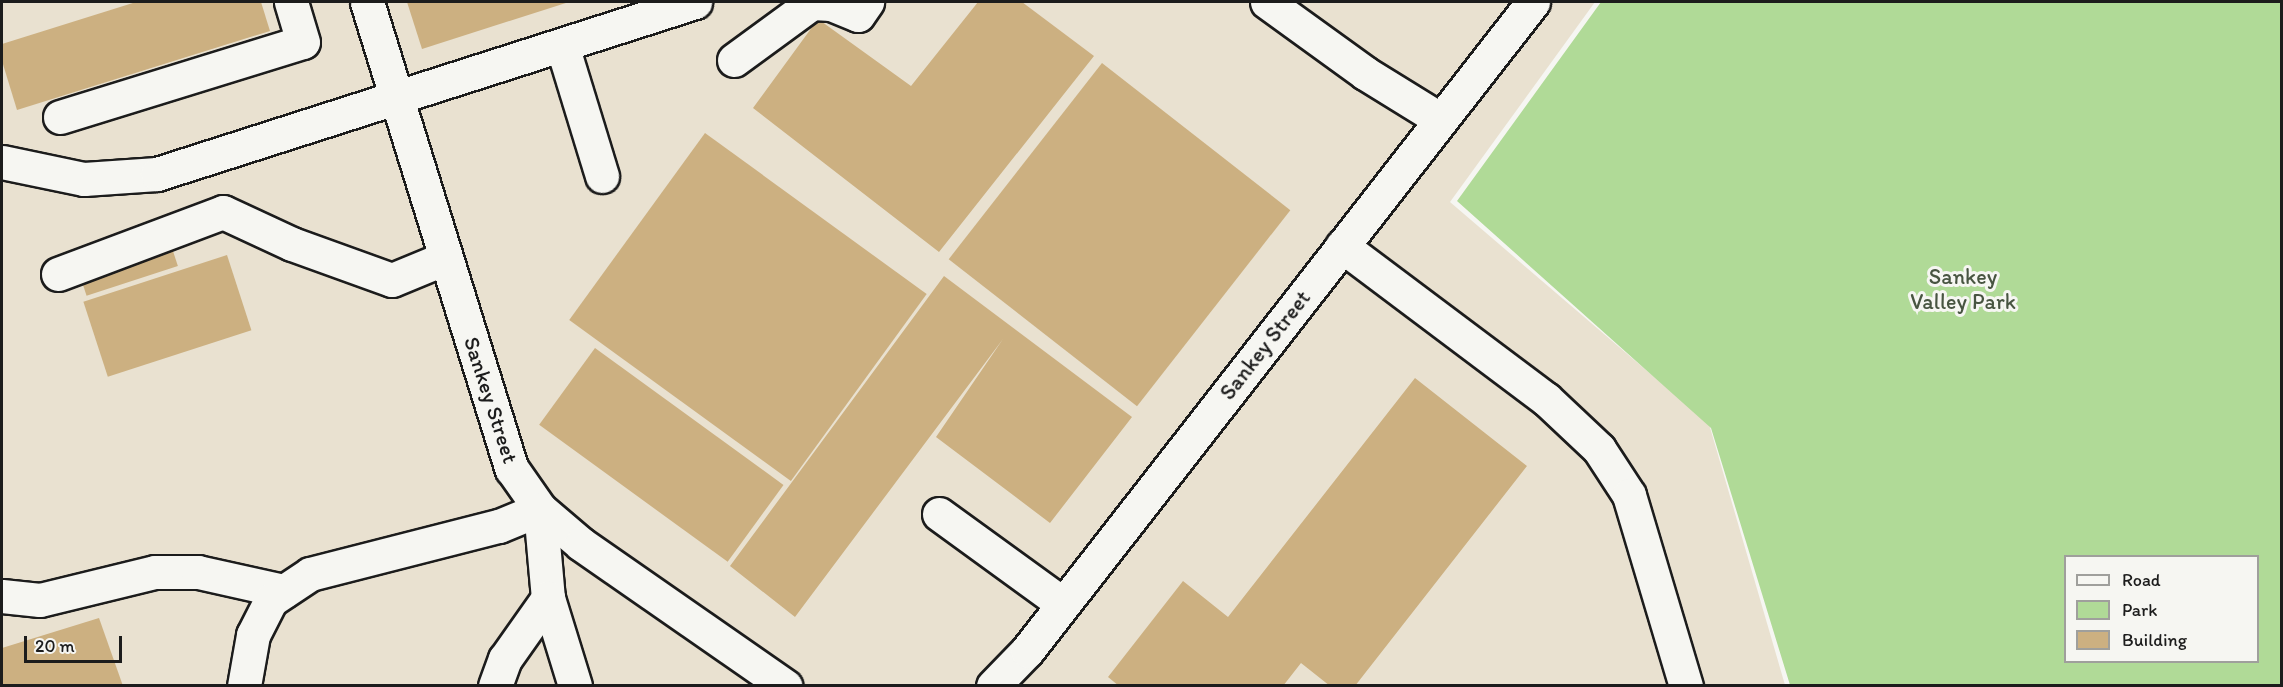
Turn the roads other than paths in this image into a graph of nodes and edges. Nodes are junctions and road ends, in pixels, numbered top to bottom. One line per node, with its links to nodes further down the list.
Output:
1 (291, 2): 11 (street)
2 (366, 2): 10 (street, Sankey Street)
3 (695, 2): 7 (street)
4 (867, 2): 9 (street)
5 (1267, 2): 12 (street)
6 (1533, 2): 12 (street, Sankey Street)
7 (626, 12): 8 (street)
8 (562, 45): 10 (street); 14 (street)
9 (734, 60)
10 (399, 98): 13 (street); 16 (street, Sankey Street)
11 (60, 117)
12 (1441, 120): 15 (street, Sankey Street)
13 (2, 162)
14 (602, 176)
15 (1342, 246): 23 (street, Sankey Street); 29 (street)
16 (444, 258): 17 (street); 18 (street, Sankey Street)
17 (58, 274)
18 (540, 509): 20 (street); 22 (street); 27 (street, Sankey Street)
19 (939, 514): 23 (street)
20 (284, 591): 21 (street); 24 (street)
21 (2, 596)
22 (548, 598): 25 (street); 26 (street)
23 (1063, 603): 28 (street, Sankey Street)
24 (244, 686)
25 (495, 686)
26 (575, 686)
27 (785, 686)
28 (993, 686)
29 (1686, 686)

